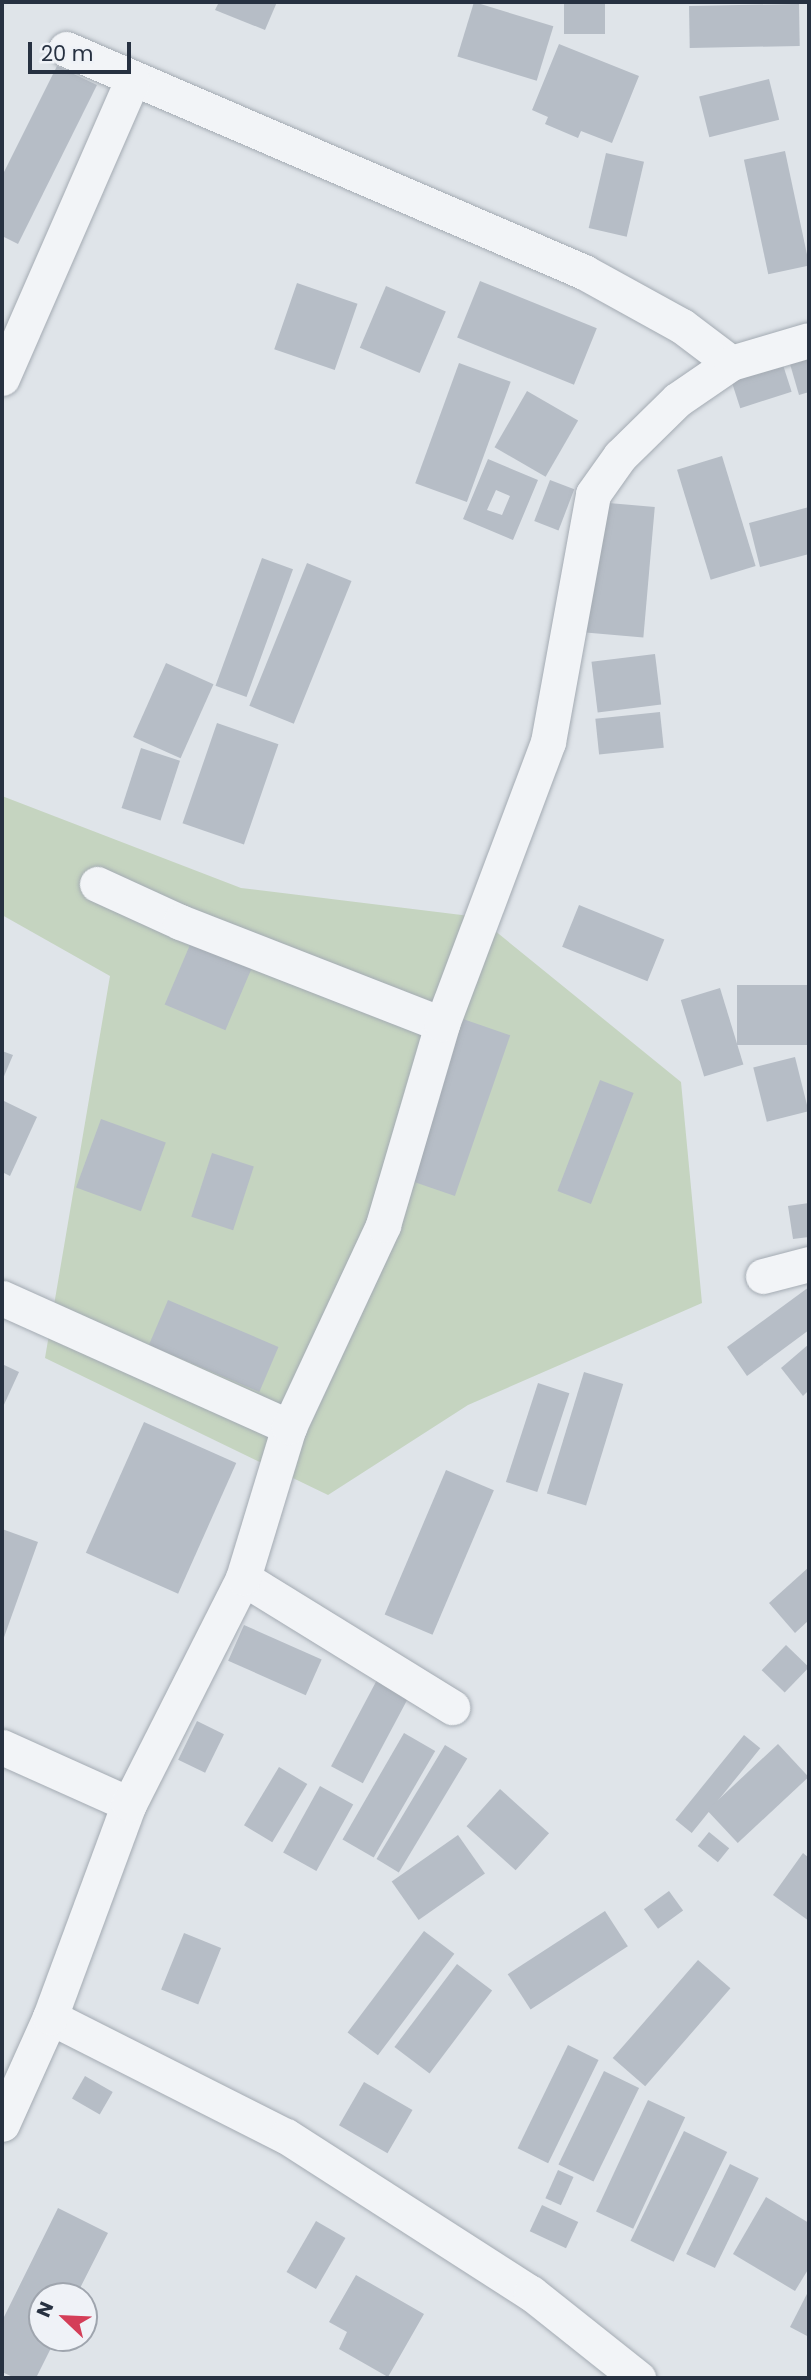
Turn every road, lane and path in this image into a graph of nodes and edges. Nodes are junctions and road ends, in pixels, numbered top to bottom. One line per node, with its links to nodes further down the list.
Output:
1 (66, 49): 2 (street)
2 (132, 80): 4 (street); 5 (street)
3 (809, 340): 4 (street)
4 (731, 363): 7 (street)
5 (2, 379)
6 (97, 884): 7 (street)
7 (442, 1024): 11 (street)
8 (809, 1264): 9 (street)
9 (763, 1276)
10 (2, 1298): 11 (street)
11 (289, 1427): 12 (street)
12 (243, 1578): 13 (street); 15 (street)
13 (452, 1707)
14 (2, 1747): 15 (street)
15 (129, 1804): 16 (street)
16 (50, 2017): 17 (street); 18 (street)
17 (2, 2124)
18 (639, 2378)

